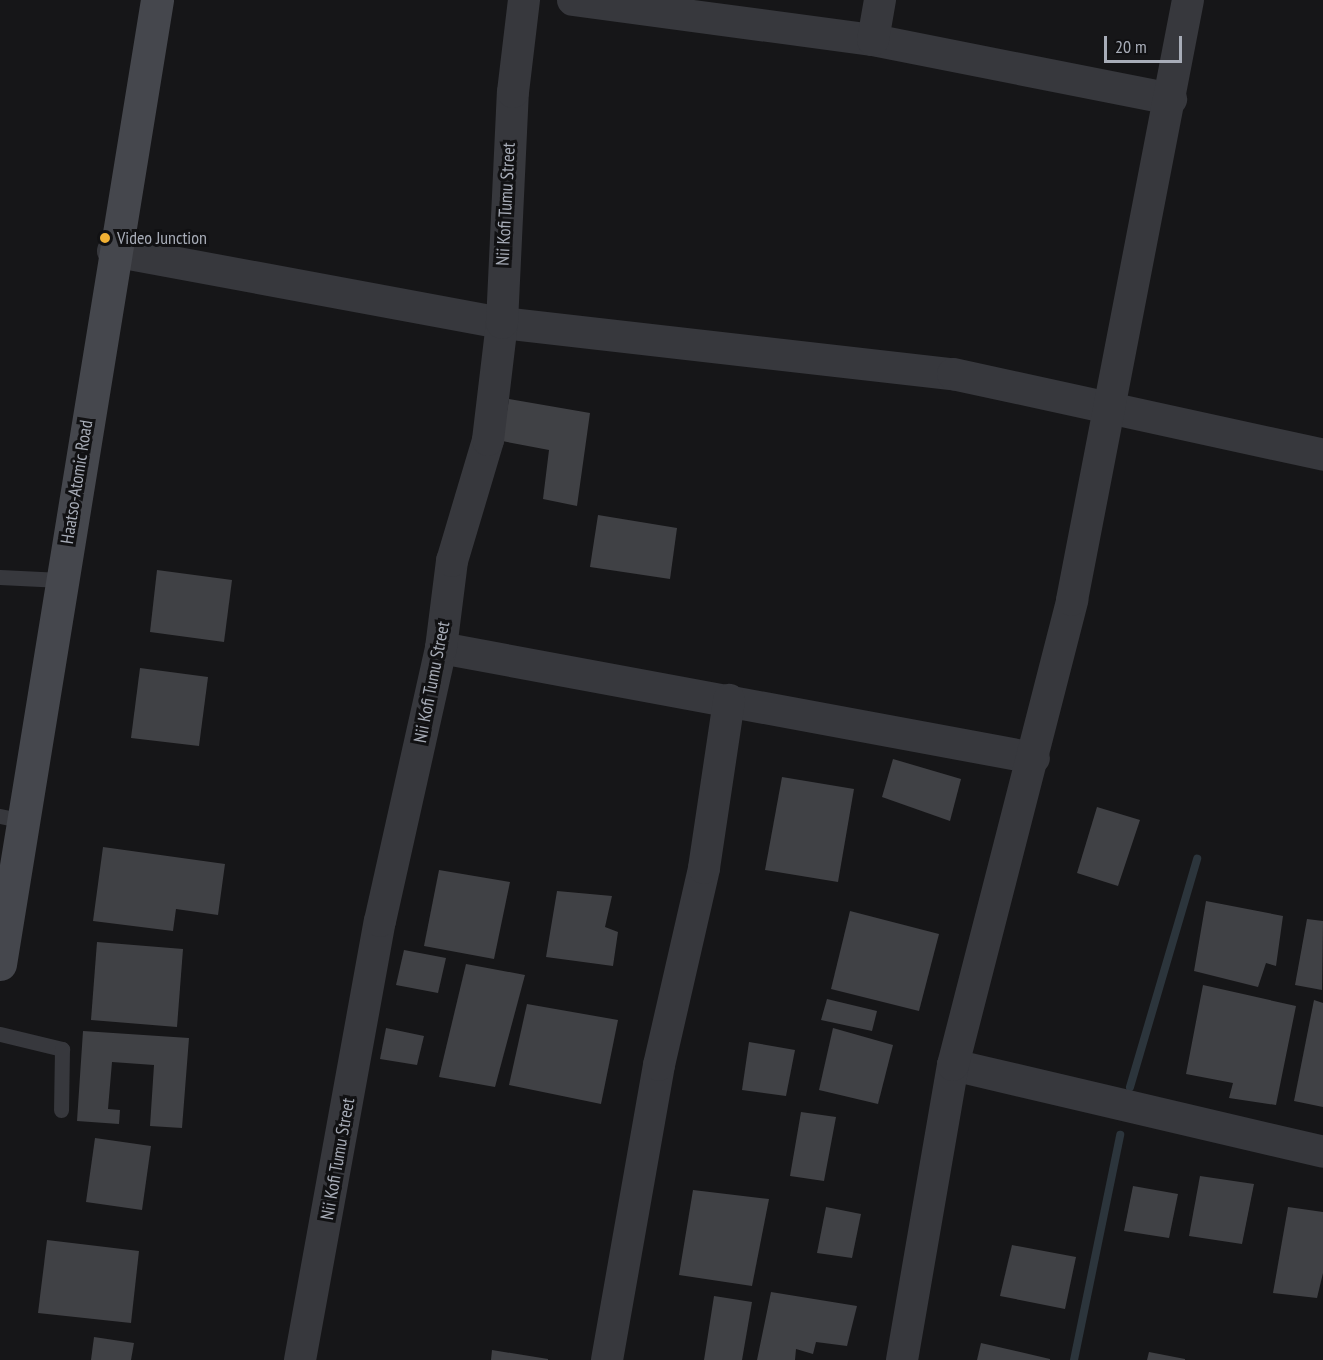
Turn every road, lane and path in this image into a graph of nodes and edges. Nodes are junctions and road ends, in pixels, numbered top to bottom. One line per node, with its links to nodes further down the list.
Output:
1 (157, 0): 8 (main road, Haatso-Atomic Road)
2 (524, 0): 9 (street, Nii Kofi Tumu Street)
3 (573, 0): 6 (street)
4 (880, 0): 6 (street)
5 (1188, 0): 7 (street)
6 (873, 40): 7 (street)
7 (1171, 99): 10 (street)
8 (113, 251): 9 (street); 13 (main road, Haatso-Atomic Road)
9 (502, 323): 10 (street); 14 (street, Nii Kofi Tumu Street)
10 (1108, 410): 11 (street); 16 (street)
11 (1323, 455)
12 (0, 577): 13 (lane)
13 (61, 580): 17 (main road, Haatso-Atomic Road)
14 (441, 648): 15 (street); 23 (street, Nii Kofi Tumu Street)
15 (729, 700): 16 (street); 24 (street)
16 (1034, 758): 20 (street)
17 (11, 818): 18 (main road, Haatso-Atomic Road)
18 (0, 964)
19 (0, 1034): 21 (lane)
20 (953, 1065): 22 (street); 25 (street)
21 (61, 1110)
22 (1323, 1152)
23 (300, 1360)
24 (607, 1360)
25 (902, 1360)

